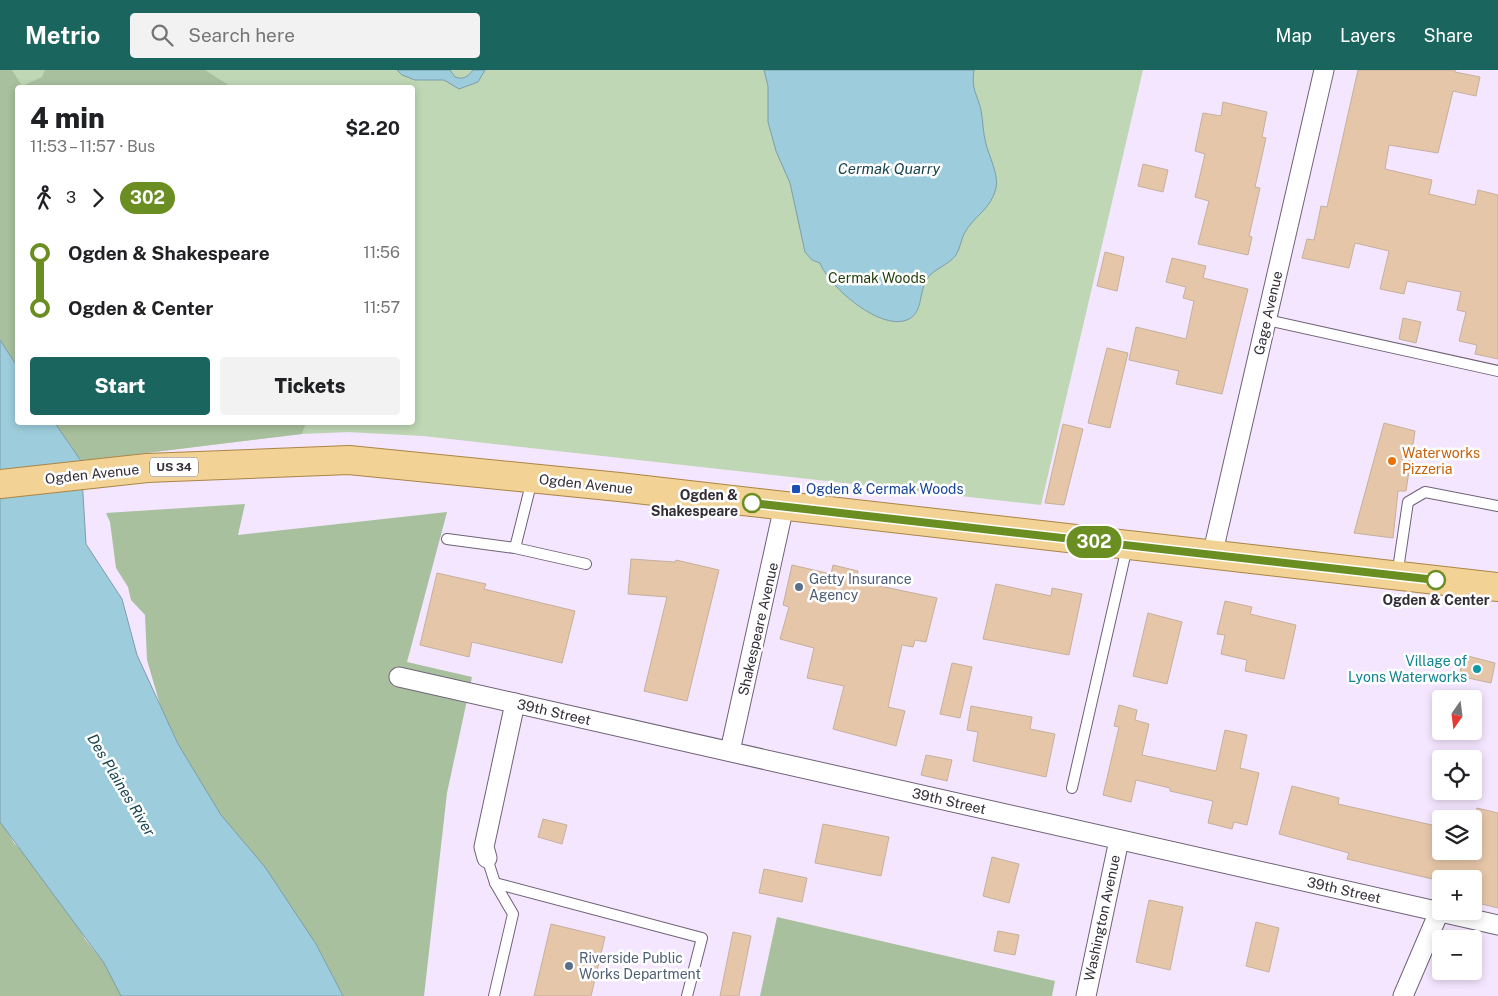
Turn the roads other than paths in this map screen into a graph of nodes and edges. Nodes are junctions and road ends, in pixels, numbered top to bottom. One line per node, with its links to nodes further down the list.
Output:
1 (1324, 70): 2 (street, Gage Avenue)
2 (1267, 320): 3 (lane); 11 (street, Gage Avenue)
3 (1498, 371)
4 (532, 479): 5 (main road, Ogden Avenue / US 34); 6 (main road, Ogden Avenue / US 34); 10 (lane)
5 (0, 484)
6 (784, 506): 9 (main road, Ogden Avenue / US 34); 17 (street, Shakespeare Avenue)
7 (1498, 506): 13 (lane)
8 (447, 539): 10 (lane)
9 (1128, 546): 11 (main road, Ogden Avenue / US 34); 18 (lane)
10 (515, 548): 12 (lane)
11 (1212, 556): 13 (main road, Ogden Avenue / US 34)
12 (586, 564)
13 (1397, 576): 14 (main road, Ogden Avenue / US 34)
14 (1497, 582)
15 (399, 677): 16 (street, 39th Street)
16 (515, 703): 17 (street, 39th Street); 20 (street)
17 (730, 751): 19 (street, 39th Street)
18 (1072, 788)
19 (1119, 840): 22 (street, 39th Street); 28 (street, Washington Avenue)
20 (487, 858): 21 (lane)
21 (495, 883): 26 (lane); 27 (lane)
22 (1432, 910)
23 (1436, 920): 29 (street)
24 (1475, 920): 25 (street, 39th Street)
25 (1498, 925)
26 (494, 996)
27 (687, 996)
28 (1086, 996)
29 (1403, 996)

